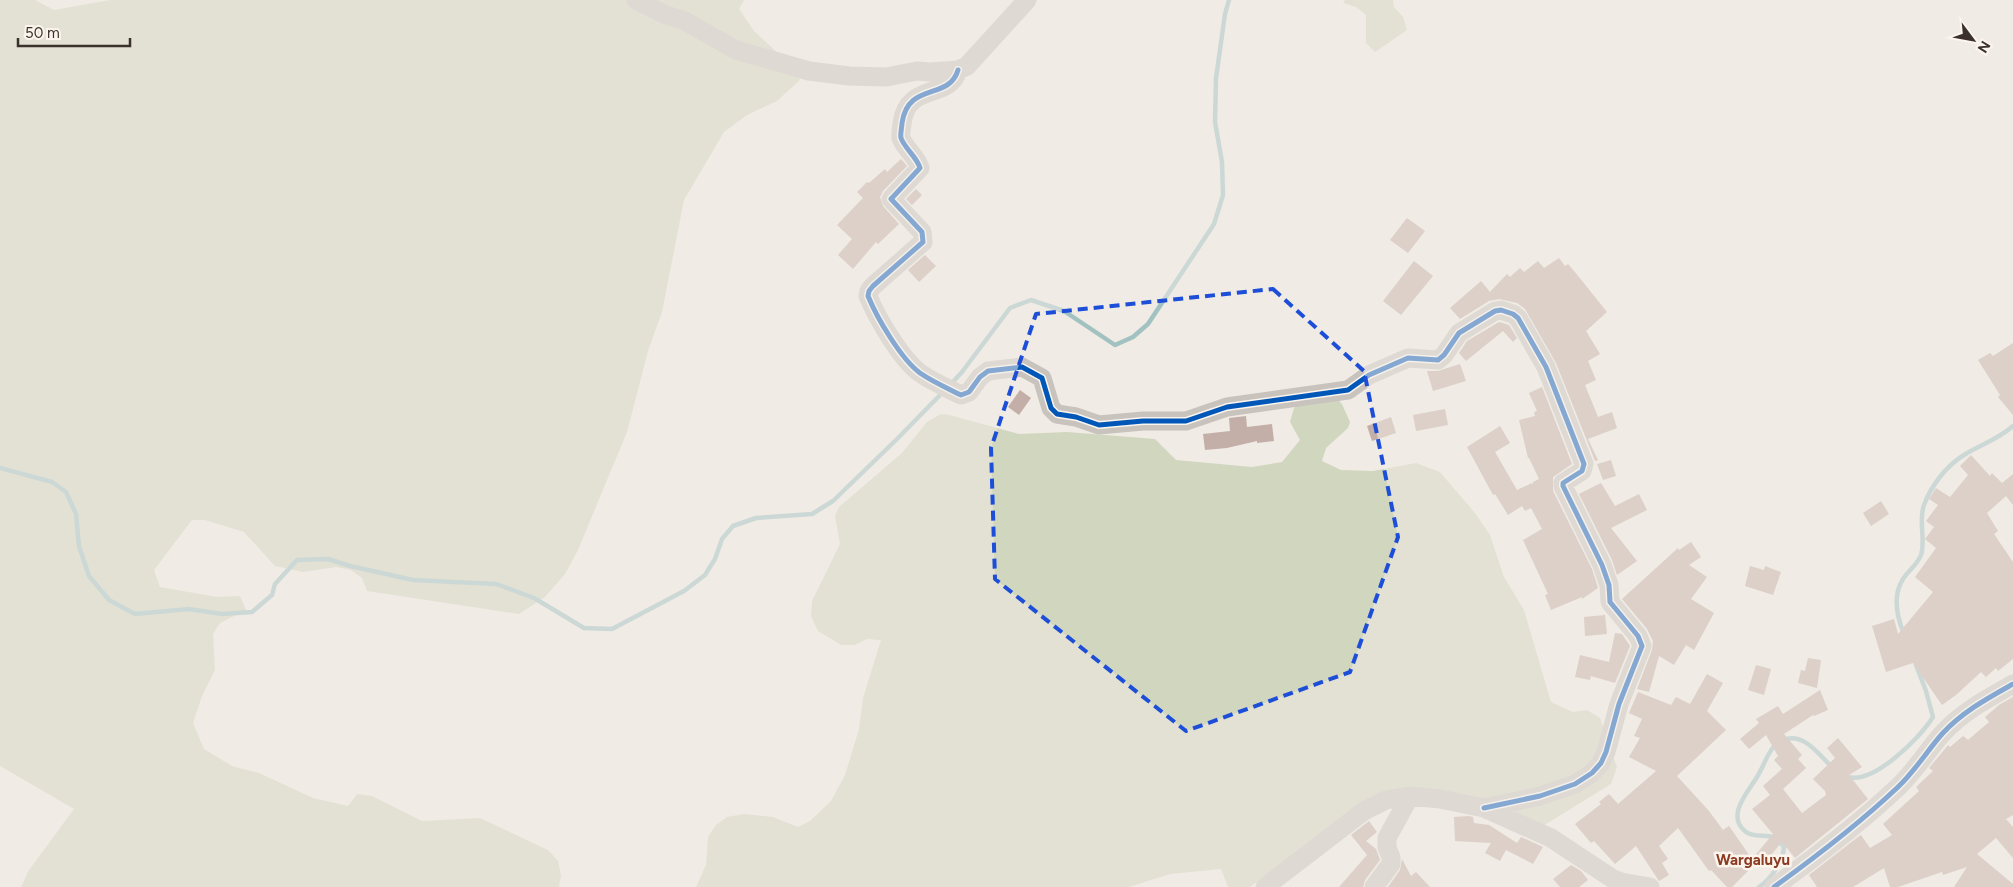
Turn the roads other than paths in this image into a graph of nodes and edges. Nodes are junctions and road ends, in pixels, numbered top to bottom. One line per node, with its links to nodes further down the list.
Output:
1 (636, 0): 3 (street)
2 (1027, 0): 3 (street)
3 (958, 70): 6 (street)
4 (2013, 684): 10 (street)
5 (1410, 796): 6 (street); 7 (street); 8 (street)
6 (1484, 808): 9 (street)
7 (1265, 887)
8 (1374, 887)
9 (1650, 887)
10 (1774, 887)

